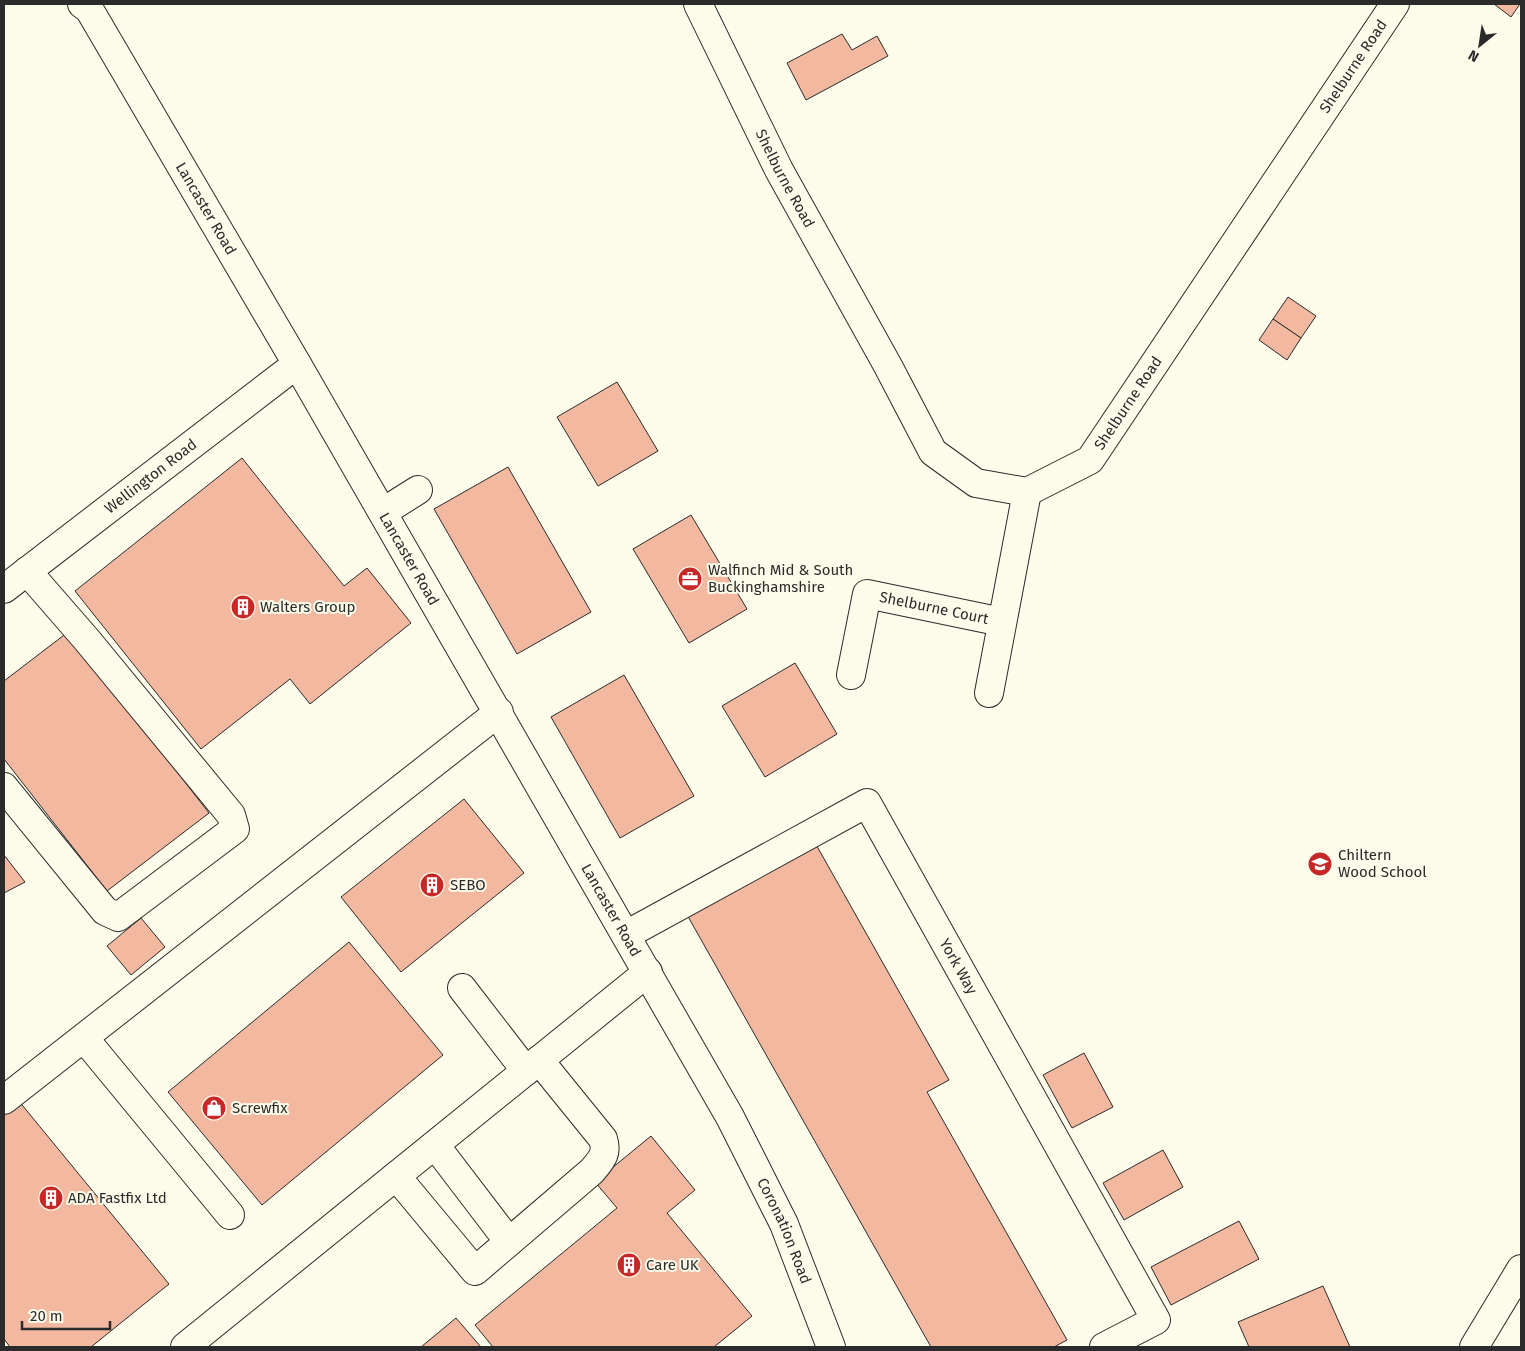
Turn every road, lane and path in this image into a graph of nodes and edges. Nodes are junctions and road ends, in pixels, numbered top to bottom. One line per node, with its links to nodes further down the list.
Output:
1 (82, 4): 4 (street, Lancaster Road)
2 (698, 4): 6 (street, Shelburne Road)
3 (1395, 4): 6 (street, Shelburne Road)
4 (297, 364): 7 (street, Lancaster Road); 8 (street, Wellington Road)
5 (418, 490): 7 (street)
6 (1027, 492): 10 (street, Shelburne Court)
7 (383, 512): 13 (street, Lancaster Road)
8 (27, 571): 9 (street, Wellington Road); 14 (street)
9 (4, 590)
10 (1002, 622): 11 (street, Shelburne Court); 12 (street, Shelburne Court)
11 (851, 675)
12 (989, 692)
13 (499, 712): 15 (street, Lancaster Road); 18 (street)
14 (4, 787)
15 (626, 935): 16 (street, Lancaster Road); 29 (street, York Way)
16 (648, 972): 19 (street); 21 (street, Lancaster Road)
17 (462, 988): 19 (street)
18 (84, 1038): 20 (street); 24 (street)
19 (532, 1066): 22 (street); 25 (street)
20 (4, 1100)
21 (730, 1117): 28 (street, Coronation Road)
22 (435, 1145): 23 (street); 25 (street)
23 (396, 1176): 25 (street); 27 (street)
24 (230, 1215)
25 (509, 1242)
26 (1521, 1269): 30 (street)
27 (185, 1347)
28 (831, 1347)
29 (1104, 1347)
30 (1474, 1347)

